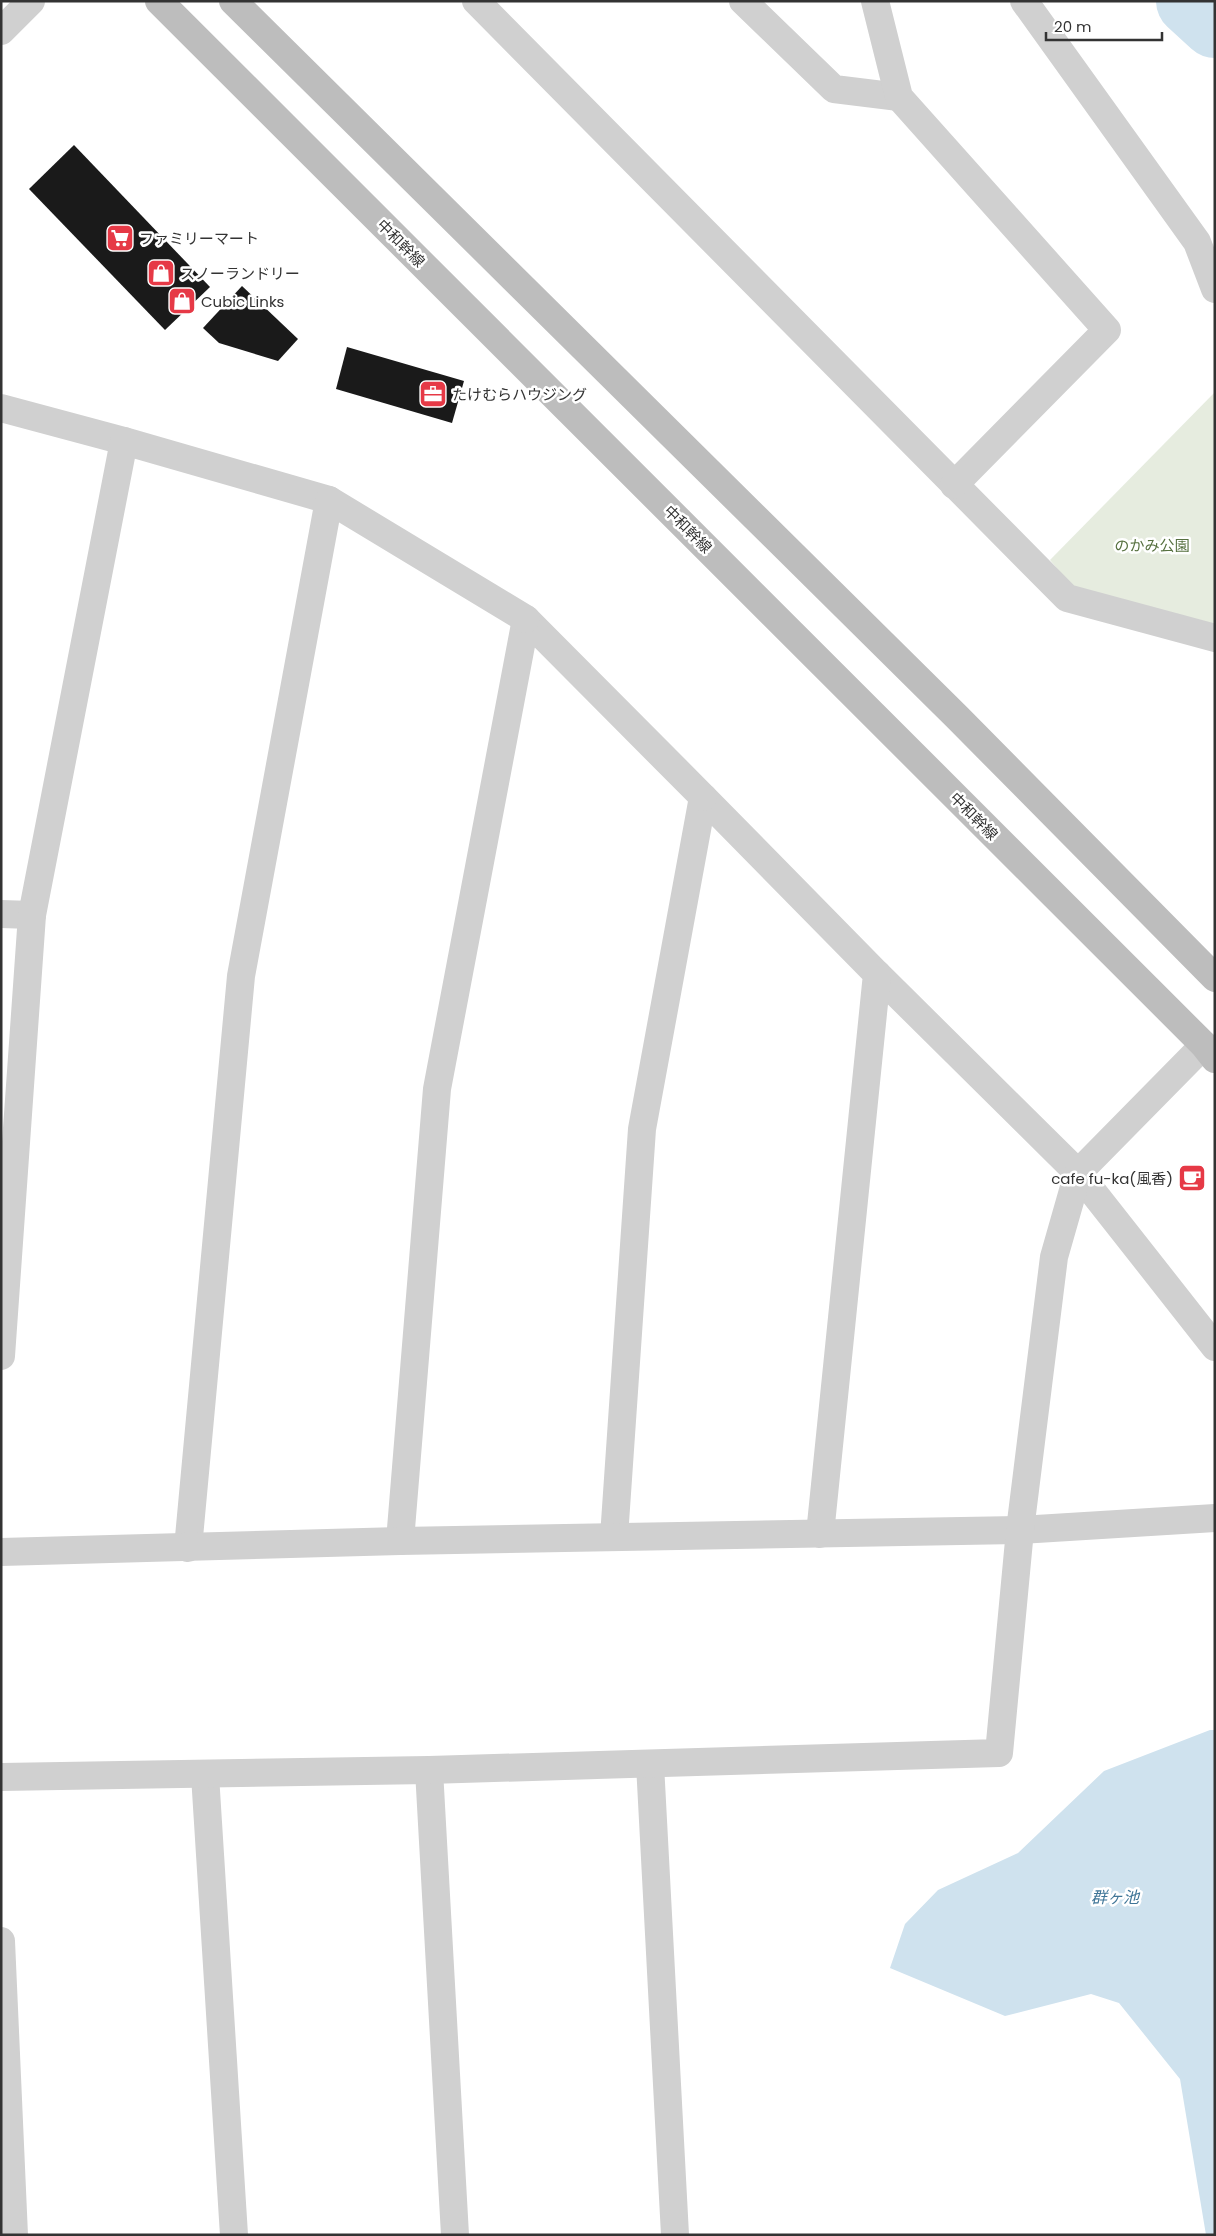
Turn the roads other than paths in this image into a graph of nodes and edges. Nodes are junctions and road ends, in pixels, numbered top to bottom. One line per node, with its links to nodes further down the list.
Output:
1 (31, 1): 8 (street)
2 (159, 1): 22 (main road, 中和幹線)
3 (233, 1): 21 (main road)
4 (476, 1): 13 (street)
5 (743, 1): 9 (street)
6 (875, 1): 9 (street)
7 (1024, 1): 10 (street)
8 (1, 31)
9 (899, 97): 13 (street)
10 (1215, 288)
11 (1, 408): 12 (street)
12 (124, 442): 14 (street); 19 (street)
13 (954, 484): 16 (street)
14 (329, 500): 15 (street); 31 (street)
15 (526, 619): 17 (street); 30 (street)
16 (1215, 638)
17 (703, 797): 20 (street); 29 (street)
18 (1, 914): 19 (street)
19 (32, 914): 25 (street)
20 (877, 974): 23 (street); 28 (street)
21 (1215, 978)
22 (1209, 1052): 23 (street)
23 (1078, 1172): 24 (street); 27 (street)
24 (1215, 1346)
25 (1, 1356)
26 (1215, 1518): 27 (street)
27 (1020, 1530): 28 (street); 33 (street)
28 (820, 1534): 29 (street)
29 (614, 1537): 30 (street)
30 (400, 1541): 31 (street)
31 (188, 1548): 32 (street)
32 (1, 1552)
33 (650, 1764): 34 (street); 41 (street)
34 (429, 1770): 35 (street); 40 (street)
35 (205, 1775): 36 (street); 39 (street)
36 (1, 1777)
37 (1, 1941): 38 (street)
38 (14, 2235)
39 (234, 2235)
40 (455, 2235)
41 (675, 2235)

